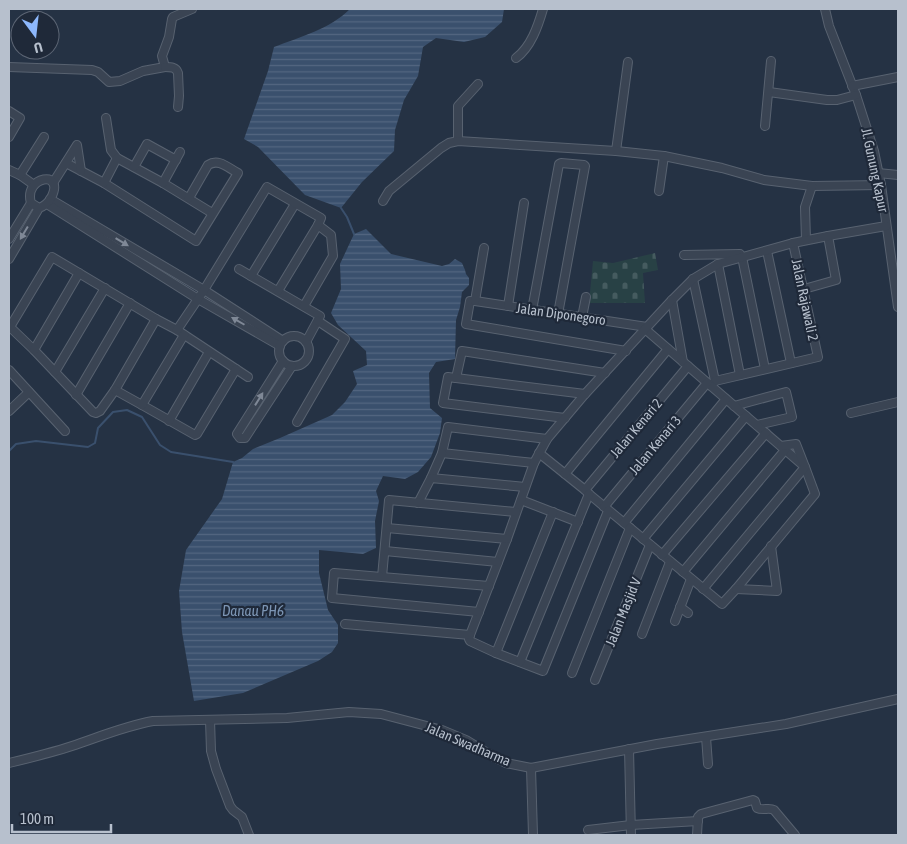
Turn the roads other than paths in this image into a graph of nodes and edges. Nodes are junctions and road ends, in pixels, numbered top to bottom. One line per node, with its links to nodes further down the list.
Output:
1 (192, 9): 8 (street)
2 (542, 9): 4 (street)
3 (825, 9): 11 (street, Jl. Gunung Kapur)
4 (516, 58)
5 (771, 61): 12 (street)
6 (628, 62): 21 (street)
7 (9, 66): 8 (street)
8 (165, 66): 14 (street)
9 (898, 77): 11 (street)
10 (478, 84): 20 (street)
11 (852, 86): 13 (street, Jl. Gunung Kapur)
12 (769, 92): 13 (street); 17 (street)
13 (856, 95): 30 (street, Jl. Gunung Kapur)
14 (178, 107)
15 (9, 111): 18 (street)
16 (106, 118): 24 (street)
17 (765, 126)
18 (9, 137)
19 (44, 137): 32 (street)
20 (458, 141): 21 (street); 41 (street)
21 (616, 151): 23 (street)
22 (180, 152): 25 (street)
23 (664, 156): 38 (street); 39 (street)
24 (117, 158): 27 (street); 34 (street)
25 (176, 160): 27 (street); 35 (street)
26 (66, 163): 29 (street); 29 (street); 33 (street)
27 (134, 167): 35 (street)
28 (9, 170): 32 (street)
29 (81, 170): 34 (street)
30 (878, 174): 31 (street); 36 (street, Jl. Gunung Kapur)
31 (898, 174)
32 (20, 175): 37 (street)
33 (53, 183): 37 (street); 42 (street)
34 (104, 183): 47 (street)
35 (163, 183): 40 (street)
36 (881, 184): 38 (street); 49 (street, Jl. Gunung Kapur)
37 (34, 185): 43 (street)
38 (812, 186): 52 (street)
39 (659, 190)
40 (189, 198): 47 (street); 47 (street)
41 (383, 201)
42 (48, 202): 46 (street); 68 (street, one-way to 68); 71 (street)
43 (30, 203): 46 (street); 51 (street)
44 (524, 203): 76 (street)
45 (295, 204): 48 (street); 63 (street); 68 (street)
46 (39, 208): 59 (street, one-way to 59)
47 (212, 213)
48 (318, 225): 69 (street); 75 (street)
49 (886, 226): 50 (street); 65 (street, Jl. Gunung Kapur)
50 (828, 236): 52 (street); 67 (street)
51 (9, 239)
52 (806, 240): 53 (street)
53 (793, 243): 55 (street); 67 (street, Jalan Rajawali 2)
54 (484, 248): 73 (street)
55 (767, 251): 56 (street); 94 (street)
56 (755, 254): 57 (street); 58 (street)
57 (684, 255)
58 (742, 257): 60 (street); 98 (street)
59 (9, 259)
60 (718, 264): 64 (street); 102 (street)
61 (239, 268): 63 (street)
62 (79, 273): 66 (street); 83 (street); 90 (street)
63 (251, 276): 69 (street)
64 (693, 280): 72 (street); 105 (street)
65 (897, 287): 77 (street, Jl. Gunung Kapur)
66 (105, 288): 74 (street); 100 (street)
67 (804, 289): 94 (street, Jalan Rajawali 2)
68 (204, 290): 71 (street); 88 (street)
69 (278, 290): 75 (street)
70 (586, 297): 80 (street)
71 (198, 299): 85 (street); 88 (street, one-way to 71)
72 (672, 300): 84 (street); 95 (street)
73 (475, 301): 76 (street, Jalan Diponegoro); 91 (street)
74 (130, 303): 81 (street); 109 (street)
75 (304, 306): 82 (street)
76 (508, 306): 78 (street, Jalan Diponegoro)
77 (898, 307)
78 (532, 310): 79 (street, Jalan Diponegoro); 79 (street)
79 (558, 314): 80 (street, Jalan Diponegoro)
80 (582, 317): 84 (street, Jalan Diponegoro)
81 (156, 319): 85 (street); 106 (street)
82 (318, 321): 87 (street); 119 (street)
83 (10, 328): 90 (street)
84 (646, 328): 89 (street); 91 (street)
85 (177, 330): 86 (street)
86 (184, 335): 92 (street); 112 (street)
87 (306, 342): 88 (street); 96 (street)
88 (281, 343): 93 (street)
89 (668, 349): 95 (street); 129 (street)
90 (34, 350): 100 (street)
91 (626, 350): 101 (street)
92 (209, 352): 97 (street); 118 (street)
93 (283, 361): 96 (street); 96 (street, one-way to 93)
94 (791, 363): 98 (street)
95 (685, 364): 105 (street); 132 (street, Jalan Kenari 2)
96 (292, 366)
97 (236, 369): 103 (street); 118 (street)
98 (765, 369): 102 (street)
99 (9, 372): 107 (street)
100 (55, 372): 109 (street)
101 (605, 373): 104 (street); 108 (street)
102 (740, 375): 105 (street)
103 (248, 376)
104 (456, 378): 108 (street); 117 (street)
105 (711, 383): 110 (street); 135 (street, Jalan Kenari 3)
106 (115, 390): 109 (street); 112 (street)
107 (30, 392): 114 (street); 121 (street)
108 (585, 394): 117 (street)
109 (76, 395)
110 (726, 399): 113 (street); 139 (street)
111 (898, 402): 115 (street)
112 (142, 404): 118 (street)
113 (734, 406): 116 (street); 120 (street)
114 (9, 411)
115 (851, 413)
116 (746, 416): 120 (street); 142 (street, Jalan Masjid V)
117 (565, 418): 123 (street)
118 (169, 420)
119 (297, 422)
120 (757, 426): 122 (street)
121 (65, 430)
122 (766, 434): 124 (street); 145 (street)
123 (547, 439): 125 (street); 126 (street)
124 (783, 448): 128 (street); 128 (street); 148 (street)
125 (442, 453): 127 (street); 130 (street)
126 (539, 453): 127 (street); 129 (street)
127 (534, 462): 131 (street)
128 (805, 467): 143 (street); 152 (street)
129 (565, 474): 132 (street)
130 (430, 478): 131 (street); 134 (street)
131 (526, 487): 133 (street)
132 (587, 492): 135 (street); 138 (street, Jalan Kenari 2)
133 (521, 500): 136 (street); 137 (street)
134 (418, 503): 136 (street); 140 (street)
135 (606, 509): 139 (street); 162 (street, Jalan Kenari 3)
136 (516, 512): 141 (street)
137 (553, 512): 138 (street); 161 (street)
138 (578, 522): 162 (street, Jalan Kenari 2)
139 (627, 526): 142 (street); 163 (street)
140 (387, 528): 141 (street); 144 (street)
141 (507, 539): 146 (street)
142 (646, 542): 145 (street); 164 (street, Jalan Masjid V)
143 (771, 546): 153 (street); 153 (street)
144 (384, 551): 146 (street); 149 (street)
145 (662, 555): 147 (street)
146 (498, 562): 151 (street)
147 (670, 562): 148 (street); 159 (street)
148 (683, 572): 150 (street)
149 (382, 577): 151 (street); 155 (street)
150 (691, 578): 152 (street); 154 (street)
151 (490, 586): 155 (street)
152 (703, 589): 153 (street)
153 (736, 589)
154 (680, 607): 156 (street); 157 (street)
155 (479, 612): 160 (street)
156 (688, 613)
157 (675, 621)
158 (345, 624): 160 (street)
159 (642, 634)
160 (470, 635): 161 (street)
161 (496, 653): 162 (street)
162 (520, 662)
163 (572, 673)
164 (595, 680)
165 (898, 699): 167 (street, Jalan Swadharma)
166 (210, 720): 169 (street, Jalan Swadharma); 171 (street, Jalan Swadharma); 175 (street)
167 (706, 737): 168 (street, Jalan Swadharma); 170 (street)
168 (629, 749): 171 (street, Jalan Swadharma); 173 (street)
169 (9, 763)
170 (708, 764)
171 (531, 768): 176 (street)
172 (698, 821): 173 (street); 178 (street); 179 (street)
173 (631, 826): 174 (street); 177 (street)
174 (588, 830)
175 (249, 835)
176 (533, 835)
177 (631, 835)
178 (697, 835)
179 (795, 835)

